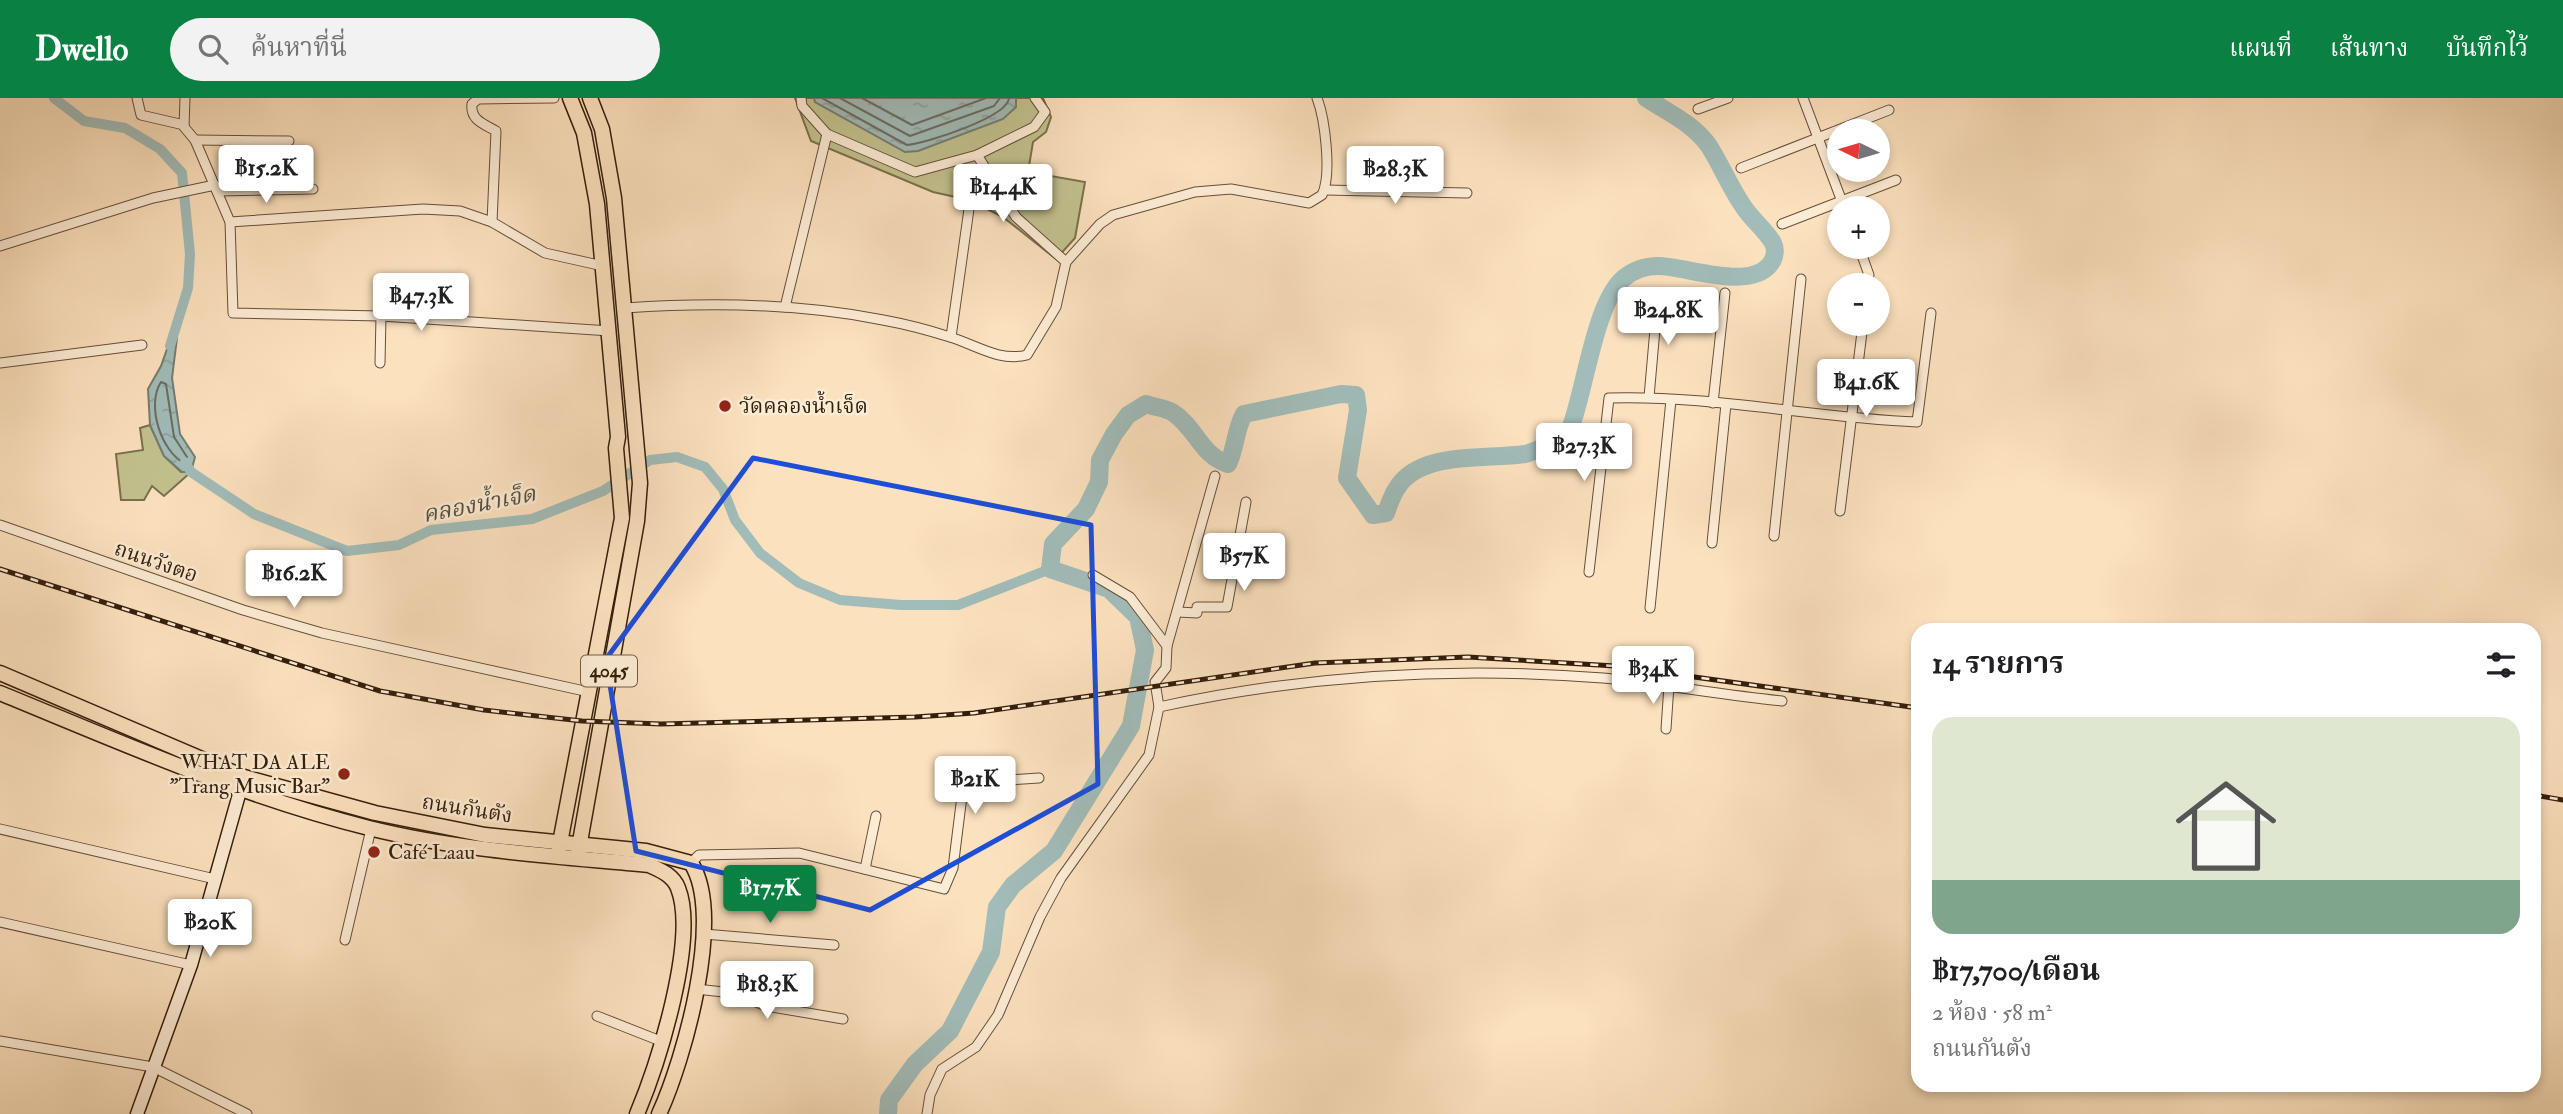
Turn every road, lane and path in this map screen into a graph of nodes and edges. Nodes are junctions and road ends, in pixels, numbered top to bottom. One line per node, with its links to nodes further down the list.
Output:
1 (136, 98): 13 (street)
2 (185, 98): 13 (street)
3 (554, 98): 30 (street)
4 (570, 98): 34 (main road, 4045)
5 (590, 98): 39 (main road, 4045)
6 (800, 98): 14 (street)
7 (1035, 98): 18 (street)
8 (1317, 98): 23 (street)
9 (1728, 98): 11 (street)
10 (1803, 98): 15 (street)
11 (1698, 109)
12 (1889, 110): 15 (street)
13 (184, 125): 16 (street)
14 (827, 134): 18 (street); 38 (street)
15 (1820, 138): 19 (street); 25 (street)
16 (195, 140): 17 (street); 21 (street)
17 (289, 141)
18 (976, 155): 33 (street)
19 (1741, 168)
20 (1896, 180): 26 (street)
21 (216, 188): 22 (street); 29 (street); 32 (street)
22 (313, 189)
23 (1325, 190): 24 (street); 33 (street)
24 (1467, 193)
25 (1840, 196)
26 (1864, 196)
27 (969, 209): 44 (street)
28 (1827, 211): 31 (street)
29 (230, 222): 30 (street); 41 (street)
30 (492, 222): 34 (street)
31 (1782, 224)
32 (0, 246)
33 (1066, 262): 44 (street)
34 (603, 266): 42 (main road, 4045)
35 (1801, 279): 52 (street)
36 (1725, 293): 50 (street)
37 (1658, 295): 48 (street)
38 (785, 307): 39 (street); 44 (street)
39 (625, 308): 81 (main road, 4045)
40 (1931, 313): 53 (street)
41 (382, 316): 42 (street); 47 (street)
42 (610, 331): 67 (main road, 4045)
43 (1862, 336): 53 (street)
44 (951, 337)
45 (142, 345): 46 (street)
46 (0, 363)
47 (380, 363)
48 (1648, 397): 49 (street); 60 (street)
49 (1671, 400): 50 (street); 62 (street)
50 (1713, 403): 51 (street)
51 (1726, 404): 52 (street); 59 (street)
52 (1786, 412): 53 (street); 58 (street)
53 (1852, 420): 56 (street)
54 (1215, 476): 63 (street)
55 (1246, 502): 63 (street)
56 (1840, 511)
57 (0, 525): 67 (street, ถนนวังตอ)
58 (1774, 536)
59 (1712, 544)
60 (1589, 572)
61 (1093, 575): 64 (street)
62 (1650, 608)
63 (1178, 612): 64 (street)
64 (1167, 646): 71 (street)
65 (0, 673): 70 (main road, ถนนกันตัง)
66 (1669, 685): 69 (street); 71 (street); 73 (street)
67 (589, 692): 80 (main road, 4045)
68 (0, 693): 72 (main road, ถนนกันตัง)
69 (1782, 701)
70 (76, 705): 72 (main road); 75 (main road, ถนนกันตัง)
71 (1158, 707): 101 (street)
72 (70, 722): 75 (main road, ถนนกันตัง)
73 (1666, 729)
74 (1039, 778): 83 (street)
75 (242, 784): 77 (main road, ถนนกันตัง); 79 (main road, ถนนกันตัง); 84 (street)
76 (876, 816): 83 (street)
77 (394, 825): 79 (main road, ถนนกันตัง); 80 (main road, ถนนกันตัง)
78 (0, 829): 84 (street)
79 (371, 829): 87 (street)
80 (559, 849): 81 (main road, ถนนกันตัง)
81 (578, 851): 82 (main road, ถนนกันตัง); 90 (main road, ถนนกันตัง)
82 (691, 863): 83 (street); 86 (main road)
83 (865, 869)
84 (215, 879): 89 (street)
85 (0, 922): 89 (street)
86 (704, 934): 88 (street); 91 (main road)
87 (345, 940)
88 (834, 946)
89 (191, 965): 96 (street)
90 (676, 985): 91 (main road); 95 (main road, ถนนกันตัง)
91 (696, 989): 93 (street); 100 (main road)
92 (597, 1016): 95 (street)
93 (843, 1019)
94 (0, 1041): 96 (street)
95 (663, 1042): 99 (main road, ถนนกันตัง)
96 (153, 1067): 97 (street); 98 (street)
97 (137, 1114)
98 (247, 1114)
99 (637, 1114)
100 (659, 1114)
101 (927, 1114)

